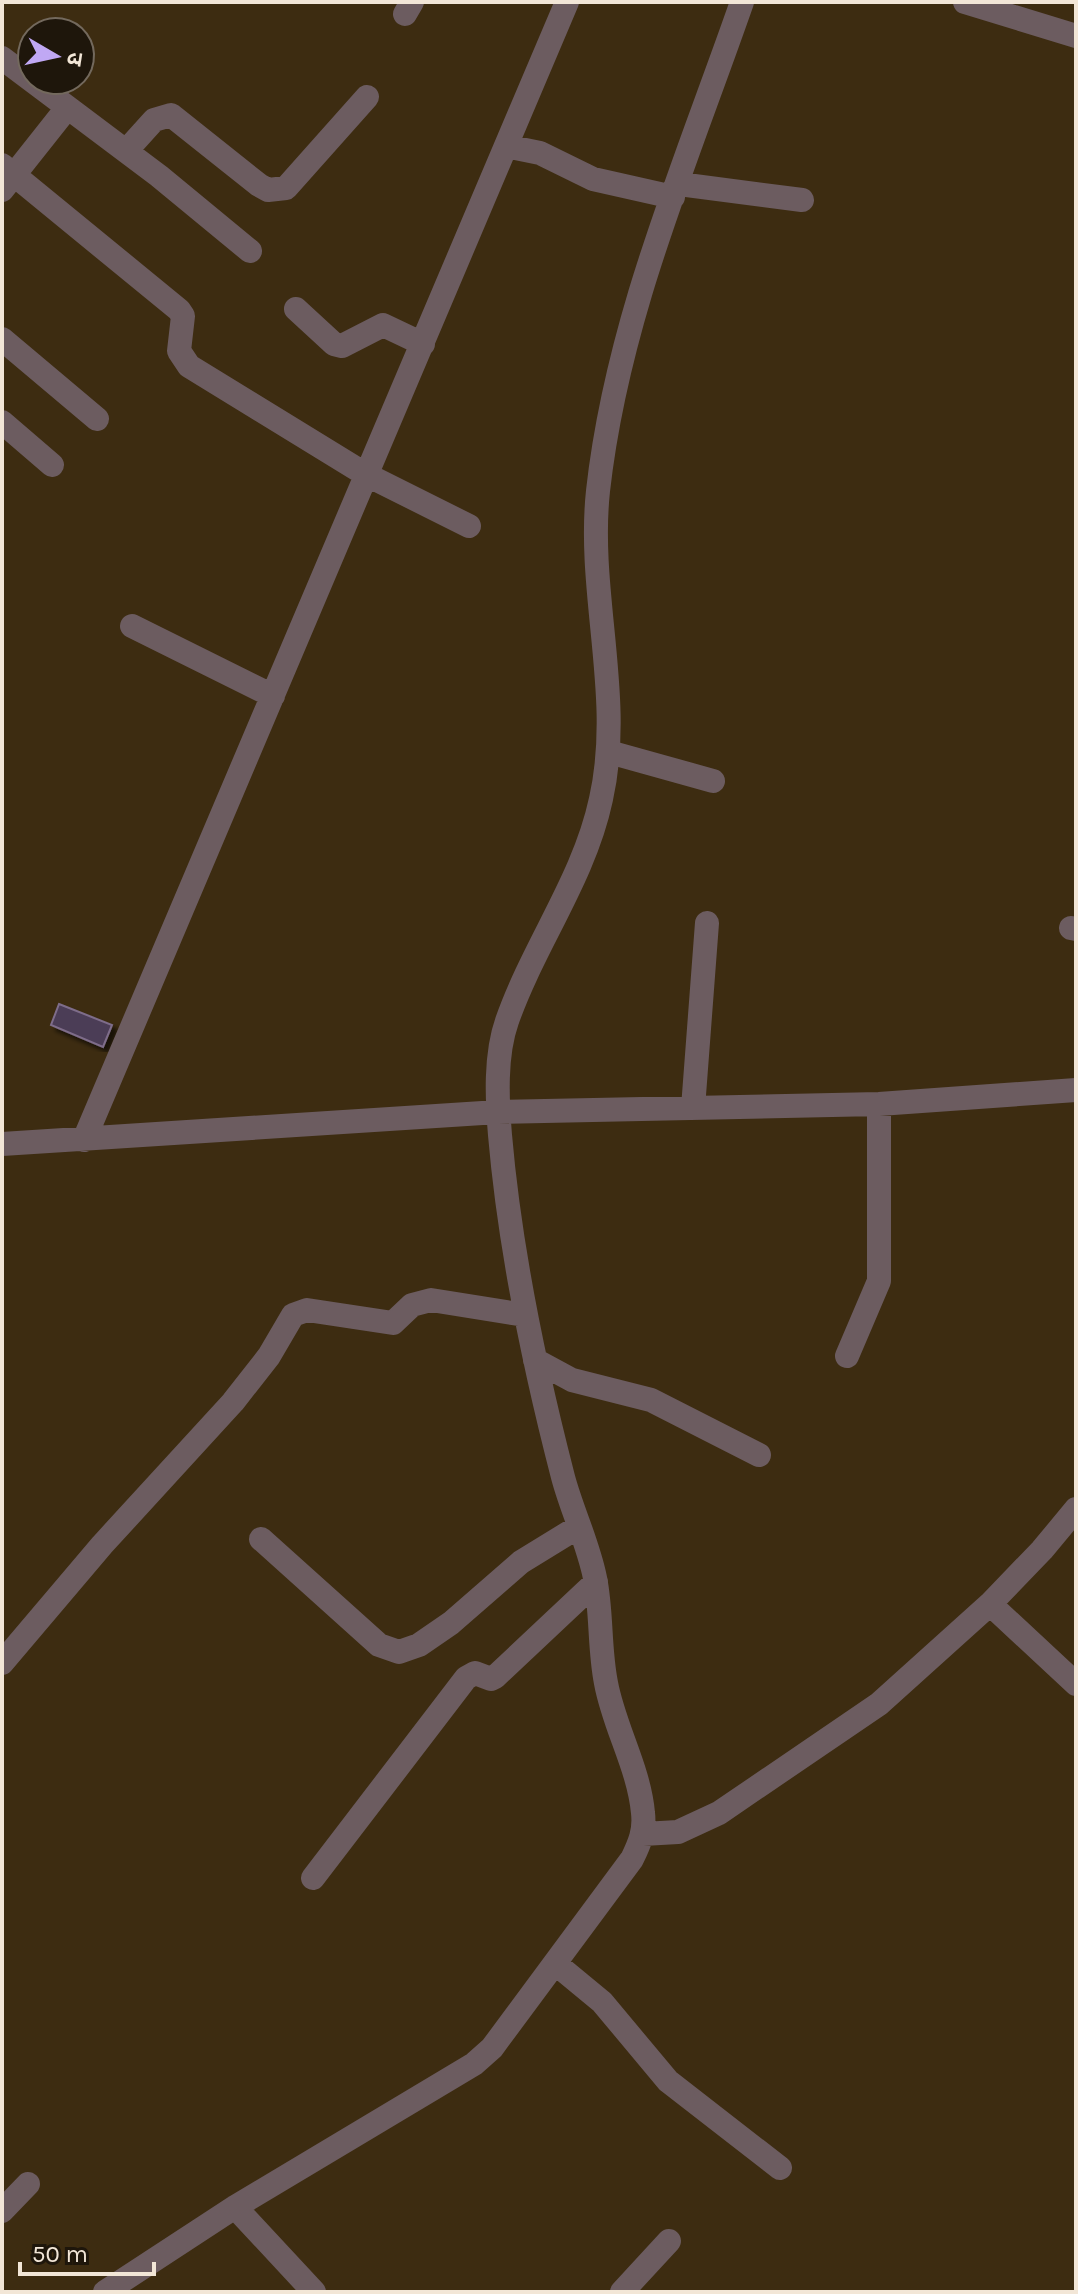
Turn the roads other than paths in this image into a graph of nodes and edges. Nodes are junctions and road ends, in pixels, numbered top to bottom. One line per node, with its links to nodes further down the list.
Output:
1 (567, 2): 8 (street)
2 (742, 2): 11 (street)
3 (965, 2): 4 (street)
4 (1076, 36)
5 (2, 58): 7 (street)
6 (367, 97): 9 (street)
7 (67, 108): 9 (street); 10 (street)
8 (506, 146): 11 (street); 16 (street)
9 (126, 151): 13 (street)
10 (6, 176): 20 (street)
11 (676, 191): 12 (street); 24 (street)
12 (802, 200)
13 (250, 251)
14 (296, 309): 16 (street)
15 (2, 339): 17 (street)
16 (423, 344): 20 (street)
17 (97, 419)
18 (2, 422): 19 (street)
19 (52, 465)
20 (365, 474): 21 (street); 23 (street)
21 (469, 526)
22 (132, 626): 23 (street)
23 (273, 696): 31 (street)
24 (609, 752): 25 (street); 30 (street)
25 (713, 781)
26 (707, 923): 29 (street)
27 (1076, 1090): 28 (street)
28 (879, 1104): 29 (street); 34 (street)
29 (693, 1108): 30 (street)
30 (498, 1112): 31 (street); 33 (street)
31 (84, 1140): 32 (street)
32 (2, 1144)
33 (525, 1315): 35 (street); 42 (street)
34 (847, 1356)
35 (535, 1360): 36 (street); 38 (street)
36 (759, 1455)
37 (1076, 1509): 41 (street)
38 (578, 1527): 39 (street); 40 (street)
39 (261, 1539)
40 (596, 1582): 44 (street); 45 (street)
41 (990, 1604): 43 (street); 44 (street)
42 (2, 1663)
43 (1076, 1684)
44 (643, 1834): 46 (street)
45 (313, 1878)
46 (556, 1964): 47 (street); 49 (street)
47 (780, 2168)
48 (28, 2184): 50 (street)
49 (235, 2207): 52 (street); 53 (street)
50 (2, 2211)
51 (669, 2241): 54 (street)
52 (105, 2292)
53 (314, 2292)
54 (622, 2292)

